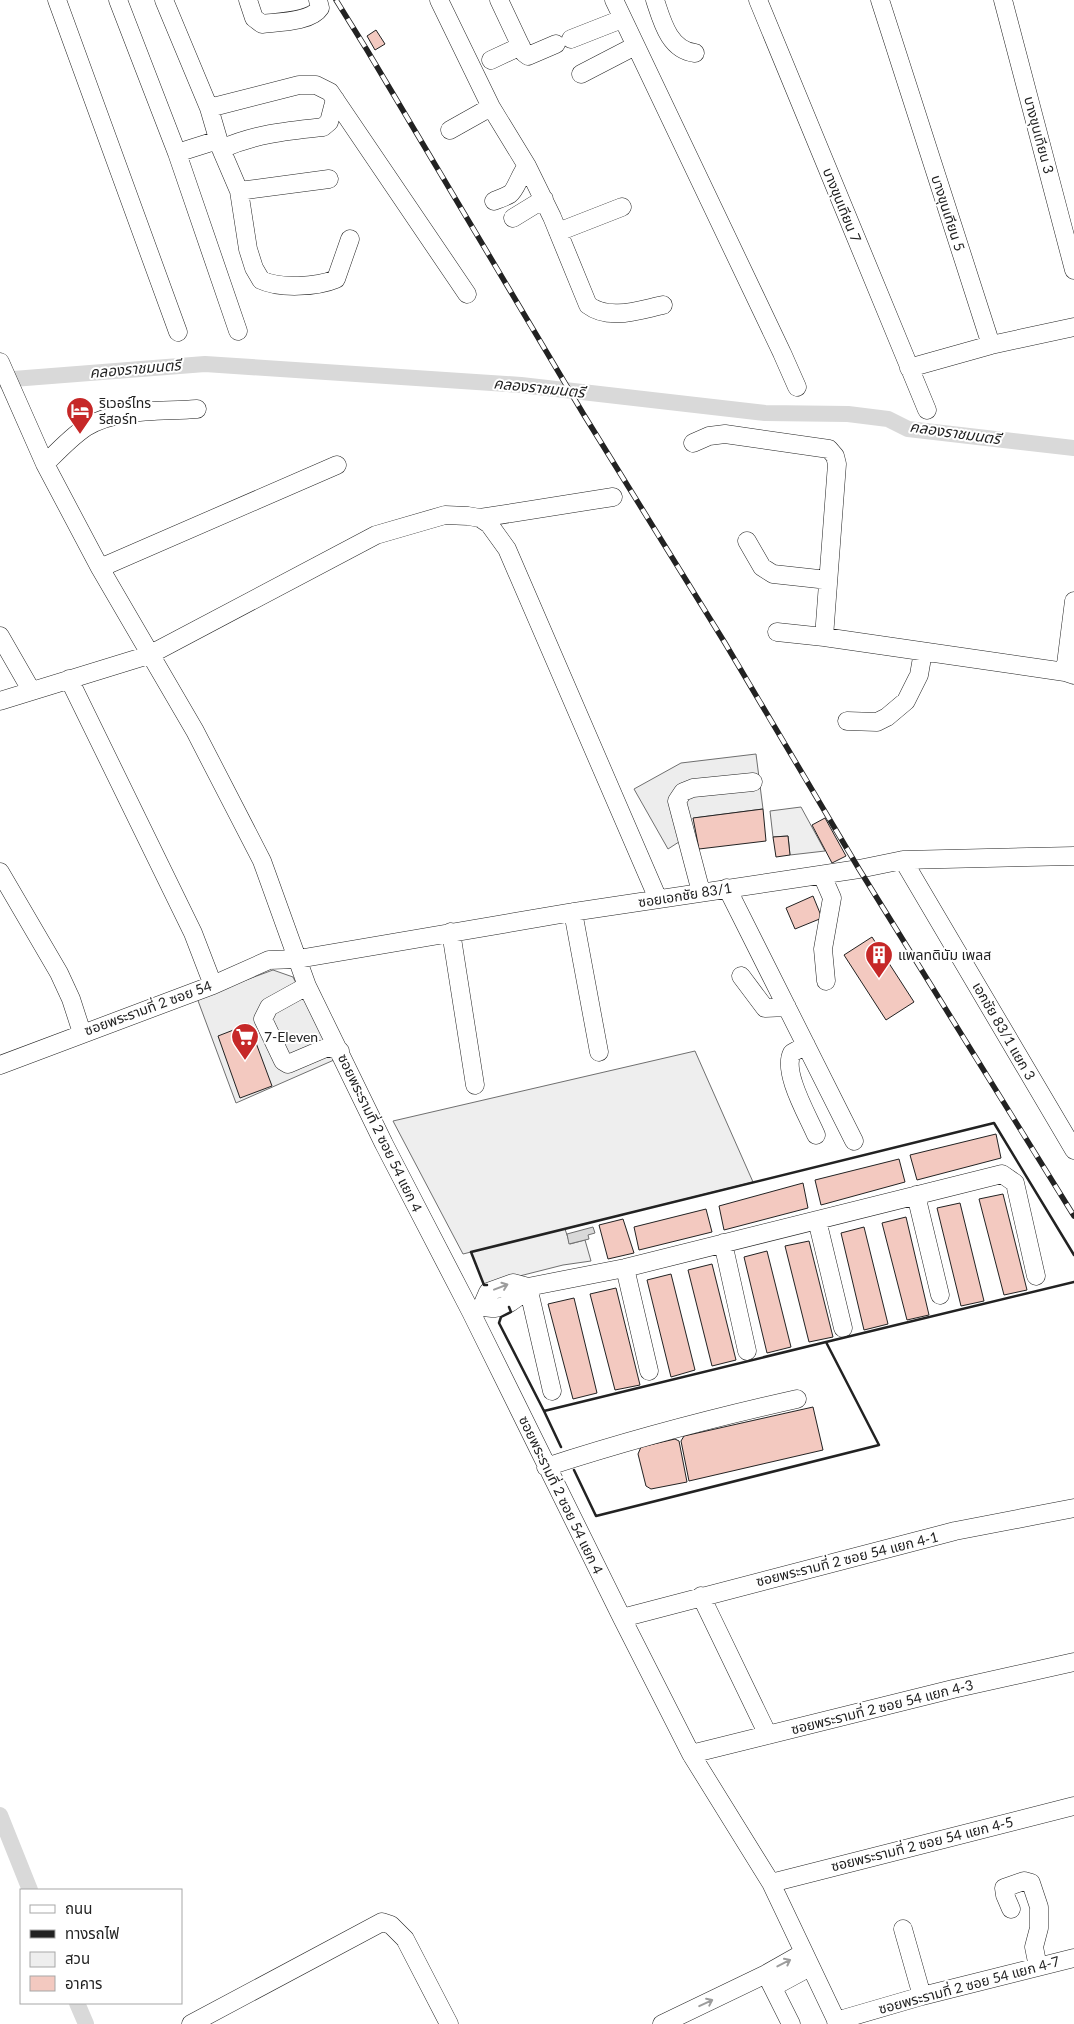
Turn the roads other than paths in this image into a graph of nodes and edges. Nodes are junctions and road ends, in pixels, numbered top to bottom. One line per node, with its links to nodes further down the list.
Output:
1 (57, 0): 39 (street)
2 (118, 0): 24 (street)
3 (164, 0): 21 (street)
4 (248, 0): 5 (street)
5 (318, 0)
6 (439, 0): 20 (street)
7 (499, 0): 14 (street)
8 (614, 0): 13 (street)
9 (656, 0): 16 (street)
10 (758, 0): 42 (street, บางขุนเทียน 7)
11 (880, 0): 40 (street, บางขุนเทียน 5)
12 (1003, 0): 34 (street, บางขุนเทียน 3)
13 (622, 19): 14 (street); 15 (street)
14 (521, 46): 17 (street)
15 (636, 46): 18 (street); 43 (street)
16 (695, 52)
17 (492, 60)
18 (580, 74)
19 (335, 99): 21 (street); 23 (street); 35 (street)
20 (491, 107): 22 (street); 25 (street)
21 (209, 108): 23 (street)
22 (450, 130)
23 (220, 145): 24 (street); 27 (street)
24 (177, 153): 38 (street)
25 (527, 166): 28 (street); 29 (street)
26 (329, 178): 27 (street)
27 (239, 192): 33 (street)
28 (544, 199): 31 (street); 32 (street)
29 (494, 201)
30 (622, 207): 32 (street)
31 (513, 218)
32 (558, 232): 36 (street)
33 (350, 239)
34 (1074, 270)
35 (467, 294)
36 (663, 305)
37 (1074, 327): 40 (street)
38 (238, 331)
39 (178, 332)
40 (991, 345): 42 (street)
41 (0, 362): 47 (street, ซอยพระรามที่ 2 ซอย 54 แยก 4)
42 (909, 368): 45 (street, บางขุนเทียน 7)
43 (796, 387)
44 (197, 409): 47 (street)
45 (927, 410)
46 (693, 443): 53 (street)
47 (45, 464): 52 (street, ซอยพระรามที่ 2 ซอย 54 แยก 4)
48 (336, 465): 52 (street)
49 (613, 497): 50 (street)
50 (480, 518): 59 (street); 72 (street)
51 (747, 541): 53 (street)
52 (100, 568): 59 (street, ซอยพระรามที่ 2 ซอย 54 แยก 4)
53 (828, 580): 57 (street)
54 (1074, 601): 60 (street)
55 (777, 632): 57 (street)
56 (0, 636): 62 (street)
57 (824, 637): 58 (street)
58 (924, 652): 60 (street); 64 (street)
59 (149, 655): 61 (street); 75 (street, ซอยพระรามที่ 2 ซอย 54 แยก 4)
60 (1069, 673)
61 (69, 679): 62 (street); 78 (street)
62 (31, 690): 63 (street)
63 (0, 701)
64 (847, 721)
65 (753, 782): 71 (street)
66 (1074, 856): 67 (street, ซอยเอกชัย 83/1)
67 (903, 860): 69 (street, ซอยเอกชัย 83/1); 89 (street, เอกชัย 83/1 แยก 3)
68 (0, 872): 81 (street)
69 (822, 874): 70 (street, ซอยเอกชัย 83/1); 77 (street)
70 (726, 888): 71 (street, ซอยเอกชัย 83/1); 80 (street)
71 (702, 892): 72 (street, ซอยเอกชัย 83/1)
72 (658, 899): 73 (street, ซอยเอกชัย 83/1)
73 (573, 912): 74 (street, ซอยเอกชัย 83/1); 84 (street)
74 (451, 932): 75 (street, ซอยเอกชัย 83/1); 86 (street)
75 (298, 959): 78 (street, ซอยพระรามที่ 2 ซอย 54); 79 (street, ซอยพระรามที่ 2 ซอย 54 แยก 4)
76 (741, 976): 80 (street)
77 (826, 981)
78 (213, 985): 81 (street, ซอยพระรามที่ 2 ซอย 54)
79 (307, 986): 83 (street, ซอยพระรามที่ 2 ซอย 54 แยก 4); 83 (street)
80 (787, 1007): 82 (street)
81 (82, 1033): 85 (street, ซอยพระรามที่ 2 ซอย 54)
82 (806, 1045): 87 (street); 88 (street)
83 (340, 1051): 97 (street, ซอยพระรามที่ 2 ซอย 54 แยก 4)
84 (599, 1052)
85 (0, 1065)
86 (475, 1085)
87 (816, 1135)
88 (854, 1141)
89 (1074, 1150)
90 (916, 1196): 91 (street); 94 (street); 96 (street)
91 (817, 1220): 92 (street); 98 (street)
92 (723, 1243): 93 (street); 99 (street)
93 (624, 1268): 95 (street); 100 (street)
94 (1036, 1276)
95 (528, 1287): 97 (street); 101 (street)
96 (940, 1295)
97 (477, 1309): 103 (street, ซอยพระรามที่ 2 ซอย 54 แยก 4)
98 (843, 1328)
99 (747, 1351)
100 (649, 1371)
101 (552, 1391)
102 (797, 1399): 103 (street)
103 (546, 1467): 106 (street, ซอยพระรามที่ 2 ซอย 54 แยก 4)
104 (1074, 1508): 105 (street, ซอยพระรามที่ 2 ซอย 54 แยก 4-1)
105 (701, 1596): 106 (street, ซอยพระรามที่ 2 ซอย 54 แยก 4-1); 108 (street)
106 (622, 1618): 109 (street, ซอยพระรามที่ 2 ซอย 54 แยก 4)
107 (1074, 1662): 108 (street, ซอยพระรามที่ 2 ซอย 54 แยก 4-3)
108 (768, 1735): 109 (street, ซอยพระรามที่ 2 ซอย 54 แยก 4-3)
109 (691, 1754): 111 (street, ซอยพระรามที่ 2 ซอย 54 แยก 4)
110 (1074, 1806): 111 (street, ซอยพระรามที่ 2 ซอย 54 แยก 4-5)
111 (771, 1883): 115 (street, ซอยพระรามที่ 2 ซอย 54 แยก 4)
112 (1011, 1908): 116 (street)
113 (903, 1929): 118 (street)
114 (1074, 1958): 116 (street, ซอยพระรามที่ 2 ซอย 54 แยก 4-7)
115 (807, 1960): 117 (street); 119 (street, ซอยพระรามที่ 2 ซอย 54 แยก 4)
116 (1038, 1967): 118 (street, ซอยพระรามที่ 2 ซอย 54 แยก 4-7)
117 (769, 1980): 122 (street, one-way to 117); 123 (street)
118 (922, 1996): 119 (street, ซอยพระรามที่ 2 ซอย 54 แยก 4-7)
119 (837, 2023)
120 (191, 2024): 121 (street)
121 (449, 2024)
122 (662, 2024)
123 (791, 2024)

